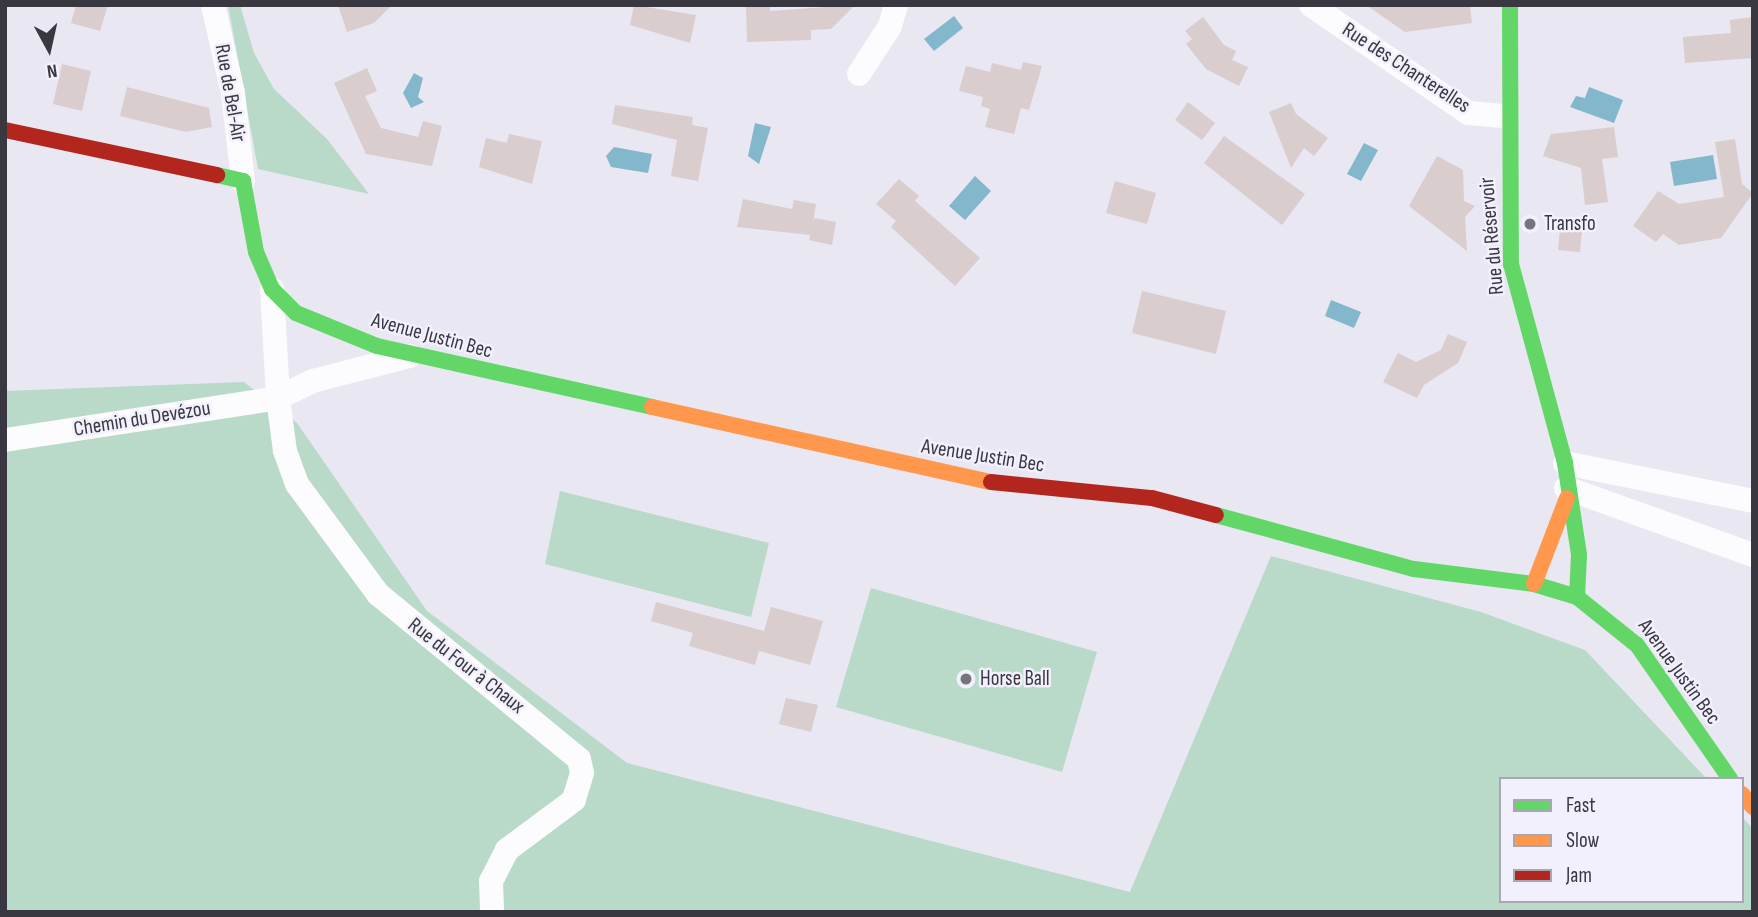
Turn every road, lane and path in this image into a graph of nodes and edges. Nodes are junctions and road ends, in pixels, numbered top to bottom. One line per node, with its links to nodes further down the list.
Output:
1 (213, 5): 8 (street, Rue de Bel-Air)
2 (896, 5): 5 (street)
3 (1311, 5): 6 (street, Rue des Chanterelles)
4 (1510, 5): 6 (street, Rue du Réservoir)
5 (859, 74)
6 (1506, 116): 13 (street, Rue du Réservoir)
7 (5, 130): 8 (street)
8 (243, 181): 9 (street, Avenue Justin Bec)
9 (272, 289): 10 (street, Avenue Justin Bec); 11 (street, Rue du Four à Chaux)
10 (414, 355): 11 (street); 17 (street, Avenue Justin Bec)
11 (278, 398): 12 (street, Chemin du Devézou); 20 (street, Rue du Four à Chaux)
12 (5, 440)
13 (1565, 463): 14 (street, Rue du Réservoir); 15 (street)
14 (1567, 493): 16 (street); 17 (street, Rue du Réservoir); 18 (street, Rue du Réservoir)
15 (1753, 501)
16 (1753, 555)
17 (1534, 584): 18 (street, Avenue Justin Bec)
18 (1577, 597): 19 (street, Avenue Justin Bec)
19 (1729, 777)
20 (492, 912)

